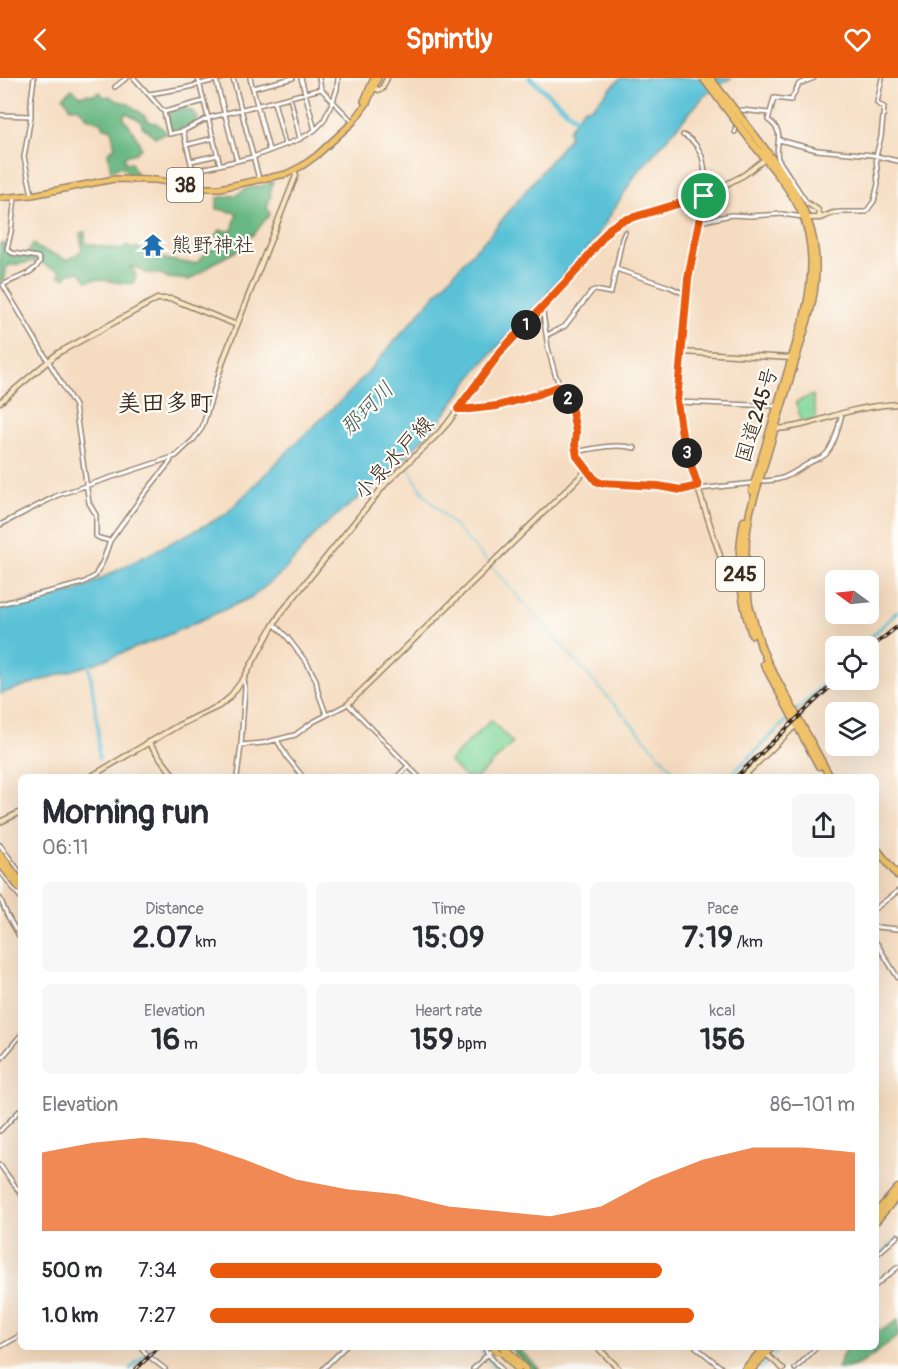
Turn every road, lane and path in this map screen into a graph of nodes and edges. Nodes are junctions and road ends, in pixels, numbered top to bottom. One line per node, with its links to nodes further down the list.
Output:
1 (34, 78): 37 (street)
2 (127, 78): 20 (street)
3 (134, 78): 25 (street)
4 (198, 78): 19 (street)
5 (223, 78): 18 (street)
6 (233, 78): 32 (street)
7 (250, 78): 21 (street)
8 (293, 78): 21 (street)
9 (301, 78): 24 (street)
10 (319, 78): 23 (street)
11 (338, 78): 28 (street)
12 (376, 78): 22 (main road, 38); 31 (main road, 38)
13 (387, 78): 22 (street)
14 (703, 78): 47 (highway, 国道245号 / 245, bridge)
15 (710, 78): 47 (highway, 国道245号 / 245, bridge)
16 (814, 78): 34 (street)
17 (882, 78): 52 (street)
18 (216, 80): 19 (street); 35 (street)
19 (200, 84): 25 (street); 27 (street)
20 (116, 87)
21 (253, 88): 30 (street)
22 (374, 88): 31 (main road, 38)
23 (321, 89): 24 (street); 28 (street)
24 (306, 93): 26 (street); 40 (street)
25 (148, 94): 33 (street)
26 (290, 97): 29 (street); 45 (street)
27 (204, 101): 33 (street); 38 (street)
28 (333, 101): 39 (street); 40 (street)
29 (274, 102): 30 (street); 48 (street)
30 (257, 105): 32 (street); 50 (street)
31 (362, 109): 39 (main road, 38)
32 (242, 110): 35 (street); 53 (street)
33 (164, 112): 41 (street)
34 (769, 113): 42 (street); 46 (street)
35 (224, 114): 38 (street); 56 (street)
36 (0, 115): 37 (street)
37 (31, 116): 61 (street)
38 (208, 118): 41 (street); 44 (street)
39 (352, 122): 59 (main road, 38)
40 (315, 130): 45 (street)
41 (183, 131): 49 (street)
42 (735, 132)
43 (682, 135): 63 (street)
44 (214, 138): 49 (street); 51 (street)
45 (300, 139): 48 (street)
46 (779, 140): 52 (street); 65 (street)
47 (756, 143): 54 (highway, 国道245号 / 245); 67 (highway, 国道245号 / 245)
48 (285, 144): 50 (street)
49 (186, 145): 55 (street)
50 (269, 150): 53 (street)
51 (218, 155): 55 (street); 58 (street)
52 (876, 156): 57 (street); 66 (street)
53 (253, 157): 56 (street); 60 (street)
54 (765, 159): 63 (street, 小泉水戸線); 67 (highway, 国道245号 / 245)
55 (191, 161): 58 (street)
56 (237, 161): 58 (street)
57 (898, 161)
58 (220, 165)
59 (294, 171): 60 (main road, 38); 74 (street)
60 (259, 181): 61 (main road, 38)
61 (32, 195): 62 (main road, 38)
62 (15, 196): 64 (main road, 38); 78 (street)
63 (704, 196): 69 (street); 73 (street, 小泉水戸線)
64 (0, 198)
65 (807, 203): 68 (street)
66 (833, 213): 68 (street)
67 (806, 218): 68 (street); 69 (street); 77 (highway, 国道245号 / 245)
68 (820, 218)
69 (699, 222): 72 (street)
70 (625, 232): 71 (street)
71 (616, 269): 72 (street); 75 (street)
72 (687, 295): 76 (street)
73 (541, 309): 75 (street); 85 (street, 小泉水戸線)
74 (237, 325): 78 (street); 79 (street)
75 (547, 335): 80 (street)
76 (681, 352): 77 (street); 82 (street)
77 (794, 358): 84 (highway, 国道245号 / 245); 87 (highway, 国道245号 / 245)
78 (48, 360): 81 (street); 93 (street)
79 (220, 371): 90 (street)
80 (560, 386): 85 (street); 89 (street)
81 (0, 402)
82 (677, 402): 84 (street); 94 (street)
83 (898, 404): 86 (street)
84 (777, 406): 87 (highway, 国道245号 / 245)
85 (458, 409): 99 (street, 小泉水戸線)
86 (842, 413): 87 (street); 92 (street)
87 (773, 428): 92 (highway, 国道245号 / 245)
88 (635, 448): 89 (street)
89 (576, 452): 91 (street)
90 (171, 459): 93 (street); 96 (street)
91 (587, 470): 94 (street); 101 (street)
92 (757, 482): 94 (street); 97 (highway, 国道245号 / 245)
93 (87, 486): 95 (street); 96 (street)
94 (699, 488): 97 (street)
95 (0, 525)
96 (110, 541): 98 (street)
97 (744, 588): 103 (highway, 国道245号 / 245)
98 (0, 604)
99 (274, 624): 100 (street, 小泉水戸線); 102 (street)
100 (244, 678): 105 (street, 小泉水戸線); 106 (street)
101 (348, 704): 102 (street); 107 (street)
102 (326, 714): 104 (street)
103 (798, 723): 114 (street); 115 (highway, 国道245号 / 245)
104 (277, 740): 106 (street); 111 (street)
105 (148, 742): 108 (street, 小泉水戸線); 109 (street)
106 (241, 745): 110 (street)
107 (408, 766): 112 (street); 113 (street)
108 (96, 774)
109 (173, 774)
110 (237, 774)
111 (301, 774)
112 (400, 774)
113 (416, 774)
114 (746, 774)
115 (826, 774)
116 (18, 813): 117 (street)
117 (0, 822)
118 (0, 845): 123 (street)
119 (879, 852): 126 (highway)
120 (0, 854): 127 (highway, bridge)
121 (879, 859): 128 (highway)
122 (0, 863): 129 (highway, bridge)
123 (16, 867): 124 (street); 125 (street)
124 (18, 870)
125 (0, 872): 131 (street)
126 (898, 876)
127 (18, 878)
128 (898, 882)
129 (18, 886)
130 (898, 891): 133 (street)
131 (18, 894)
132 (0, 898): 136 (street)
133 (879, 906)
134 (879, 927): 135 (street)
135 (898, 929)
136 (18, 933)
137 (879, 947): 138 (street)
138 (898, 978)
139 (18, 1039): 140 (street)
140 (0, 1060)
141 (18, 1112): 142 (street)
142 (0, 1131)
143 (0, 1165): 145 (street)
144 (898, 1188): 147 (highway)
145 (18, 1190)
146 (897, 1199): 148 (highway)
147 (879, 1210)
148 (879, 1218)
149 (898, 1236): 150 (street)
150 (879, 1252)
151 (898, 1267): 152 (street)
152 (879, 1283)
153 (18, 1337): 154 (street)
154 (0, 1347)
155 (144, 1350): 166 (street)
156 (342, 1350): 167 (street)
157 (486, 1350): 164 (street)
158 (495, 1350): 164 (street)
159 (500, 1350): 170 (highway)
160 (501, 1350): 171 (highway)
161 (600, 1350): 172 (street)
162 (700, 1350): 173 (street)
163 (814, 1350): 177 (street)
164 (488, 1354): 168 (street); 169 (street)
165 (767, 1354): 174 (highway); 175 (highway); 176 (street)
166 (165, 1369)
167 (323, 1369)
168 (473, 1369)
169 (501, 1369)
170 (513, 1369)
171 (523, 1369)
172 (619, 1369)
173 (723, 1369)
174 (745, 1369)
175 (752, 1369)
176 (783, 1369)
177 (795, 1369)

